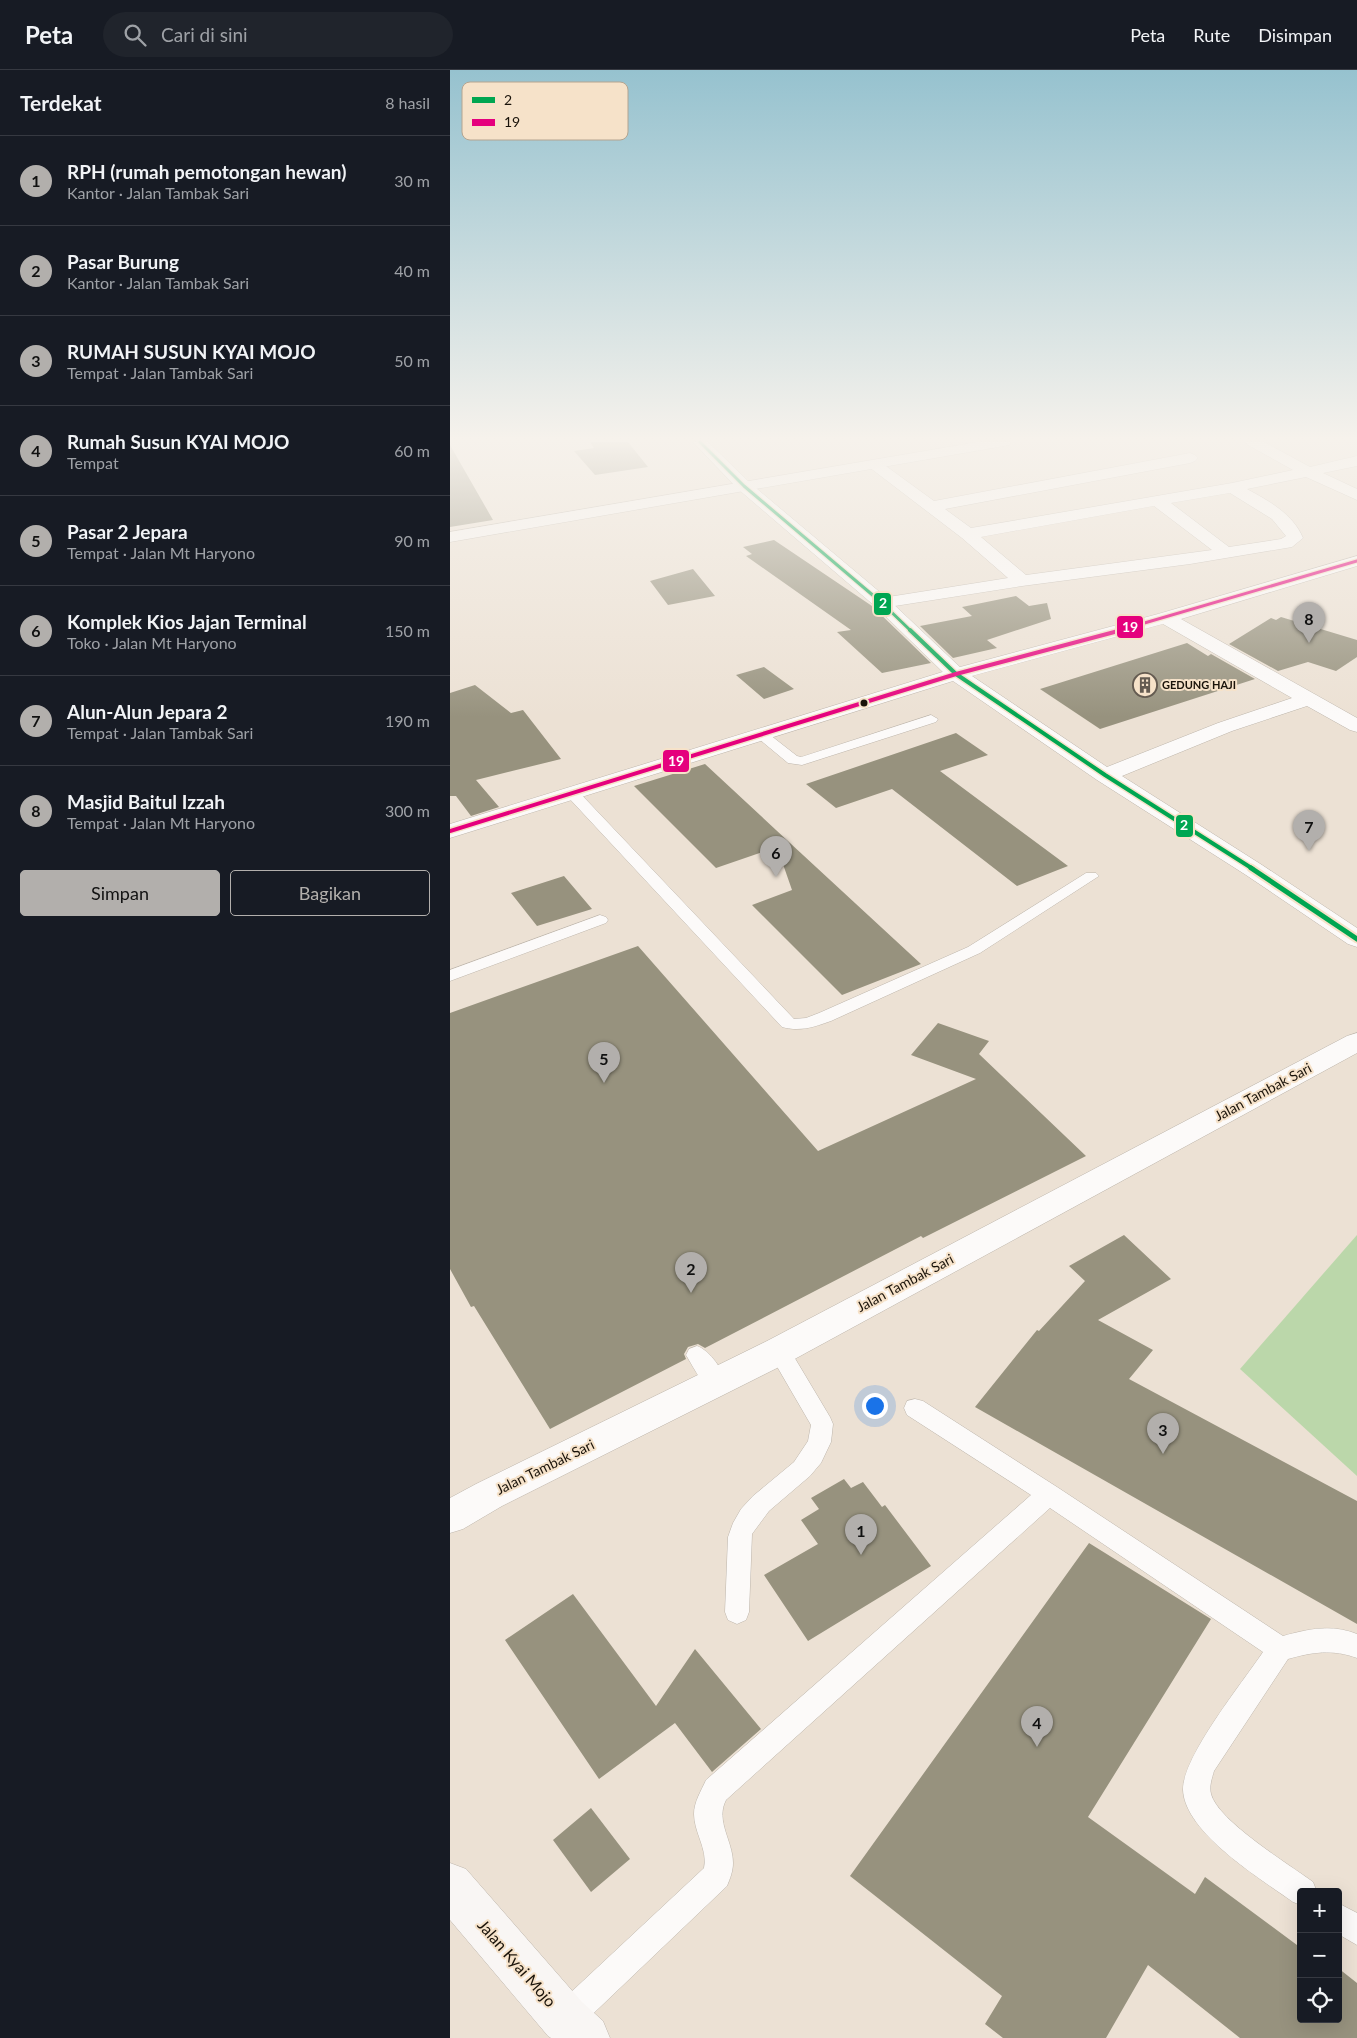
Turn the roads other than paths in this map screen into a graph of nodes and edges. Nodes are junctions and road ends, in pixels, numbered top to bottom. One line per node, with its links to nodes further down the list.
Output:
1 (468, 534): 6 (main road)
2 (800, 534): 10 (street)
3 (968, 534): 9 (street)
4 (1201, 534): 7 (street)
5 (1294, 534): 7 (street)
6 (450, 537)
7 (1226, 553): 9 (street)
8 (1357, 561): 11 (street)
9 (1022, 581): 10 (street)
10 (882, 604): 12 (street)
11 (1165, 618): 12 (street); 13 (street)
12 (956, 674): 16 (street); 17 (street)
13 (1308, 699): 15 (street); 17 (street)
14 (931, 719): 16 (lane)
15 (1357, 726)
16 (760, 734): 18 (street)
17 (1105, 775): 22 (street)
18 (572, 792): 19 (street); 20 (lane)
19 (450, 831)
20 (1091, 876)
21 (600, 920): 23 (lane)
22 (1357, 939)
23 (450, 976)
24 (1357, 1042): 25 (street, Jalan Tambak Sari)
25 (779, 1351): 27 (street, Jalan Tambak Sari); 31 (lane)
26 (697, 1355): 27 (lane)
27 (717, 1383): 30 (street, Jalan Tambak Sari)
28 (916, 1408): 29 (lane)
29 (1049, 1494): 33 (lane); 38 (lane)
30 (450, 1517)
31 (737, 1612)
32 (1357, 1646): 33 (lane)
33 (1280, 1649): 35 (lane)
34 (450, 1885): 38 (main road, Jalan Kyai Mojo)
35 (1298, 1888)
36 (1342, 1920): 37 (lane)
37 (1357, 1930)
38 (575, 2029)

